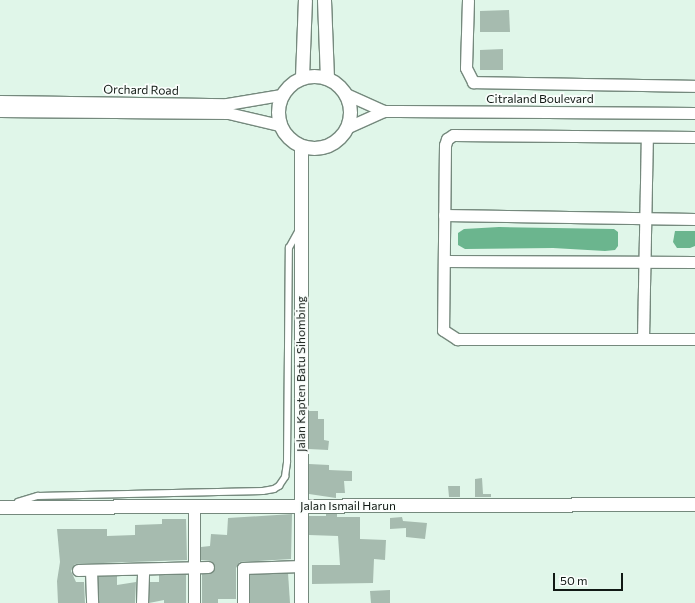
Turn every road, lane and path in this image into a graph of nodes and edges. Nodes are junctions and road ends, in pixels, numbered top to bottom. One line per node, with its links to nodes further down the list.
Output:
1 (305, 0): 4 (street)
2 (324, 0): 5 (street)
3 (468, 0): 6 (street)
4 (302, 77): 5 (street); 8 (street)
5 (327, 78): 7 (street)
6 (695, 86)
7 (346, 94): 11 (street, Citraland Boulevard); 14 (street)
8 (281, 95): 9 (street, Orchard Road); 13 (street)
9 (0, 101)
10 (0, 111): 13 (street, Orchard Road)
11 (384, 111): 12 (street, Citraland Boulevard); 14 (street, Citraland Boulevard)
12 (695, 113)
13 (279, 125): 17 (street)
14 (346, 128): 17 (street)
15 (647, 137): 16 (street); 18 (street); 19 (street)
16 (695, 137)
17 (300, 146): 21 (street, Jalan Kapten Batu Sihombing)
18 (444, 215): 19 (street); 22 (street)
19 (645, 218): 20 (street); 23 (street)
20 (695, 219)
21 (301, 228): 29 (street, Jalan Kapten Batu Sihombing); 30 (lane)
22 (444, 261): 23 (street); 25 (street)
23 (644, 262): 24 (street); 25 (street)
24 (695, 262)
25 (643, 339): 26 (street)
26 (695, 339)
27 (695, 504): 29 (street, Jalan Ismail Harun)
28 (194, 506): 29 (street, Jalan Ismail Harun); 30 (street, Jalan Ismail Harun); 32 (street)
29 (301, 506): 31 (street, Jalan Kapten Batu Sihombing)
30 (2, 507)
31 (301, 566): 40 (street); 41 (street, Jalan Kapten Batu Sihombing)
32 (194, 568): 33 (street); 34 (street); 39 (street)
33 (208, 568)
34 (143, 569): 36 (street); 38 (street)
35 (78, 570): 36 (street)
36 (91, 570): 37 (street)
37 (92, 603)
38 (142, 603)
39 (194, 603)
40 (243, 603)
41 (301, 603)

